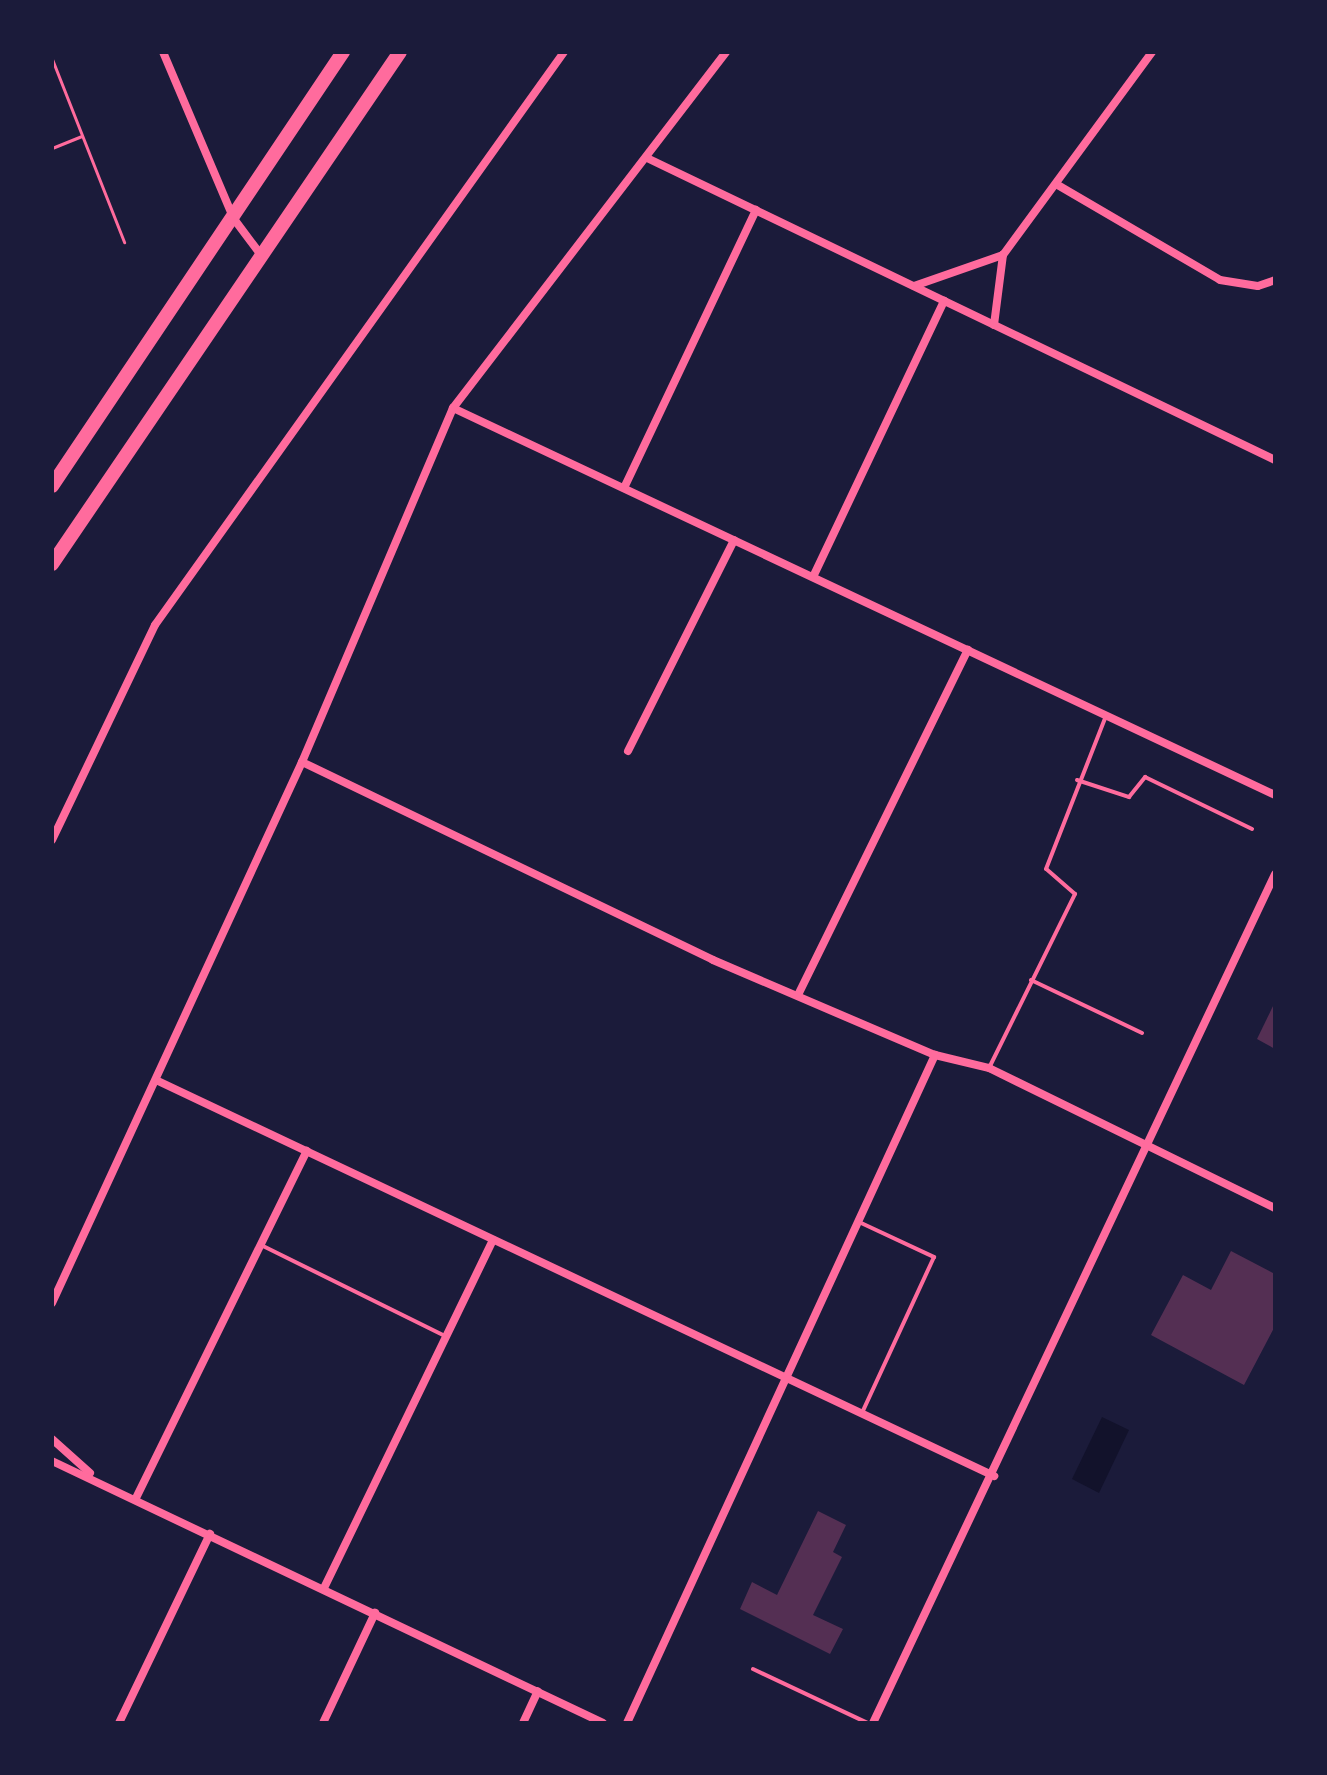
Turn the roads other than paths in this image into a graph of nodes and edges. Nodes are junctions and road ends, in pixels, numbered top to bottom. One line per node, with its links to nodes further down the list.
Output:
1 (163, 52): 10 (street)
2 (343, 52): 10 (highway)
3 (400, 52): 11 (highway)
4 (564, 52): 31 (street)
5 (726, 52): 7 (street)
6 (1152, 52): 8 (street)
7 (647, 158): 9 (street); 17 (street)
8 (1056, 184): 12 (street); 13 (street)
9 (756, 210): 14 (street); 20 (street)
10 (234, 219): 11 (street); 19 (highway)
11 (261, 255): 22 (highway)
12 (1003, 255): 14 (street); 16 (street)
13 (1275, 280)
14 (914, 286): 15 (street)
15 (944, 301): 16 (street); 23 (street)
16 (994, 325): 18 (street)
17 (453, 408): 20 (street); 27 (street)
18 (1275, 460)
19 (52, 486)
20 (624, 488): 21 (street)
21 (734, 540): 23 (street); 26 (street)
22 (52, 564)
23 (813, 577): 24 (street)
24 (968, 650): 25 (street); 34 (street)
25 (1106, 716): 28 (lane); 29 (street)
26 (628, 751)
27 (302, 762): 34 (street); 38 (street)
28 (1077, 780): 30 (lane); 33 (lane)
29 (1275, 795)
30 (1252, 829)
31 (52, 840)
32 (1275, 874): 39 (street)
33 (1031, 980): 35 (lane); 37 (lane)
34 (798, 995): 36 (street)
35 (1142, 1033)
36 (935, 1055): 37 (street); 42 (street)
37 (989, 1068): 39 (street)
38 (158, 1081): 40 (street); 45 (street)
39 (1148, 1143): 41 (street); 51 (street)
40 (307, 1151): 43 (street); 44 (street)
41 (1275, 1208)
42 (859, 1222): 47 (street); 48 (lane)
43 (493, 1240): 46 (street); 47 (street)
44 (260, 1245): 46 (lane); 53 (street)
45 (52, 1303)
46 (447, 1336): 55 (street)
47 (787, 1378): 48 (street); 63 (street)
48 (862, 1414): 51 (street)
49 (52, 1439): 52 (street)
50 (52, 1461): 52 (street)
51 (994, 1476): 64 (street)
52 (96, 1479): 53 (street)
53 (136, 1498): 54 (street)
54 (210, 1534): 55 (street); 59 (street)
55 (324, 1588): 56 (street)
56 (375, 1613): 58 (street); 60 (street)
57 (753, 1669): 64 (lane)
58 (538, 1691): 61 (street); 62 (street)
59 (119, 1723)
60 (323, 1723)
61 (523, 1723)
62 (603, 1723)
63 (627, 1723)
64 (870, 1723)

